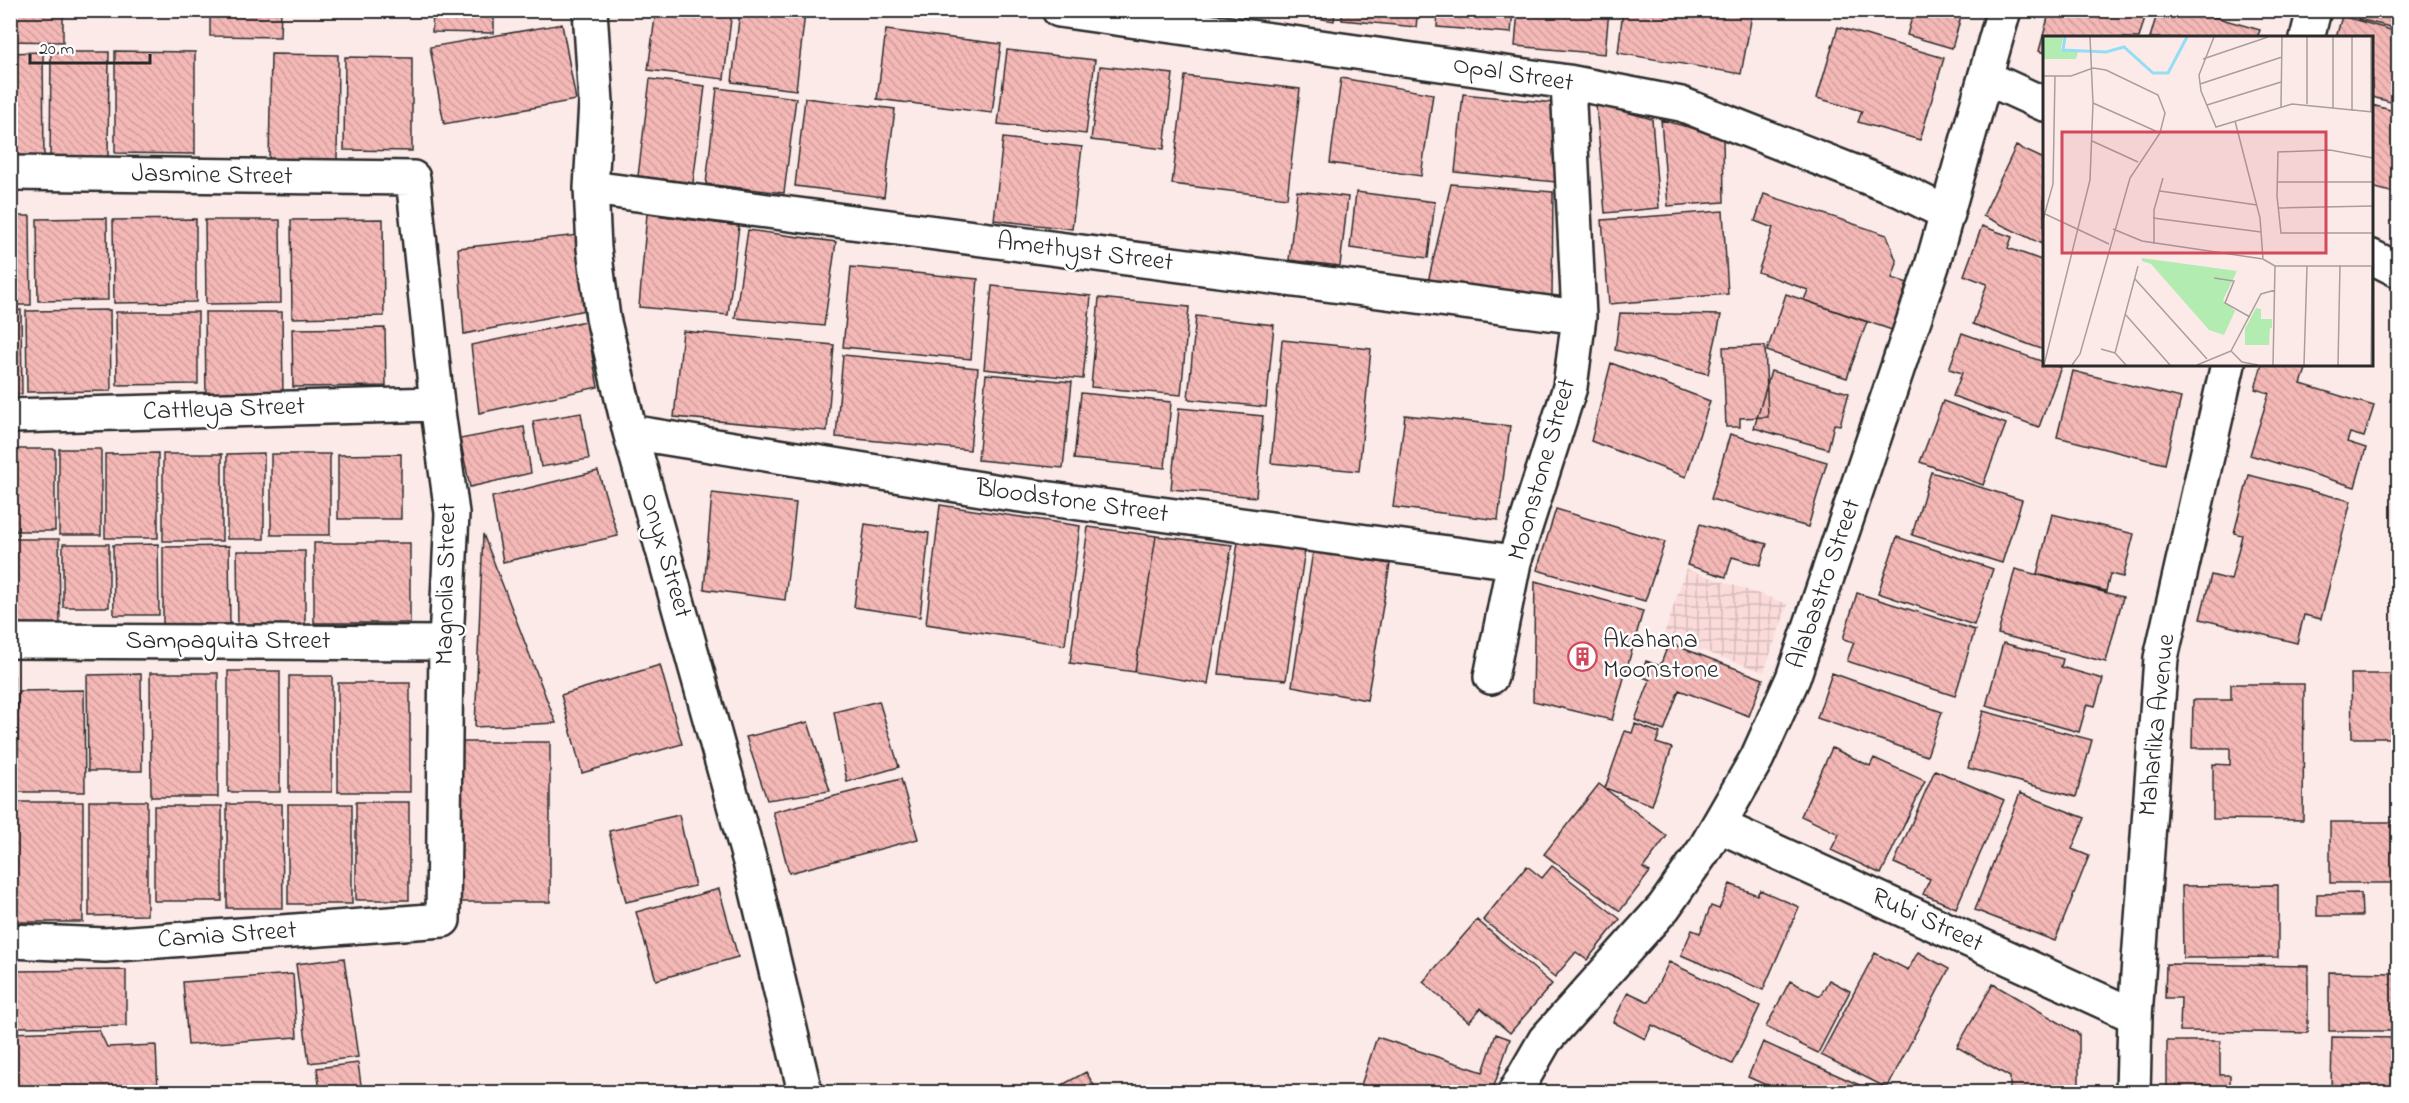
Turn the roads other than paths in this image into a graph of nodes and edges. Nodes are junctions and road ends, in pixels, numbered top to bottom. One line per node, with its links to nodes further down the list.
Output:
1 (590, 10): 11 (street, Onyx Street)
2 (1059, 10): 7 (street, Opal Street)
3 (2004, 10): 6 (street, Alabastro Street)
4 (2314, 10): 5 (street)
5 (2308, 36)
6 (1986, 78): 8 (street); 12 (street, Alabastro Street)
7 (1568, 82): 12 (street, Opal Street); 15 (street, Moonstone Street)
8 (2043, 104)
9 (10, 173): 10 (street, Jasmine Street)
10 (413, 178): 17 (street, Magnolia Street)
11 (591, 188): 15 (street, Amethyst Street); 19 (street, Onyx Street)
12 (1948, 214): 24 (street, Alabastro Street)
13 (2373, 258): 14 (street)
14 (2398, 270)
15 (1579, 317): 20 (street, Moonstone Street)
16 (2228, 366): 27 (street, Maharlika Avenue)
17 (437, 404): 18 (street, Cattleya Street); 22 (street, Magnolia Street)
18 (10, 416)
19 (630, 432): 20 (street, Bloodstone Street); 28 (street, Onyx Street)
20 (1514, 562): 23 (street, Moonstone Street)
21 (10, 641): 22 (street, Sampaguita Street)
22 (446, 643): 25 (street, Magnolia Street)
23 (1491, 677)
24 (1720, 826): 27 (street, Rubi Street); 29 (street, Alabastro Street)
25 (443, 920): 26 (street, Camia Street)
26 (10, 941)
27 (2135, 1016): 30 (street, Maharlika Avenue)
28 (805, 1092)
29 (1515, 1092)
30 (2133, 1092)

